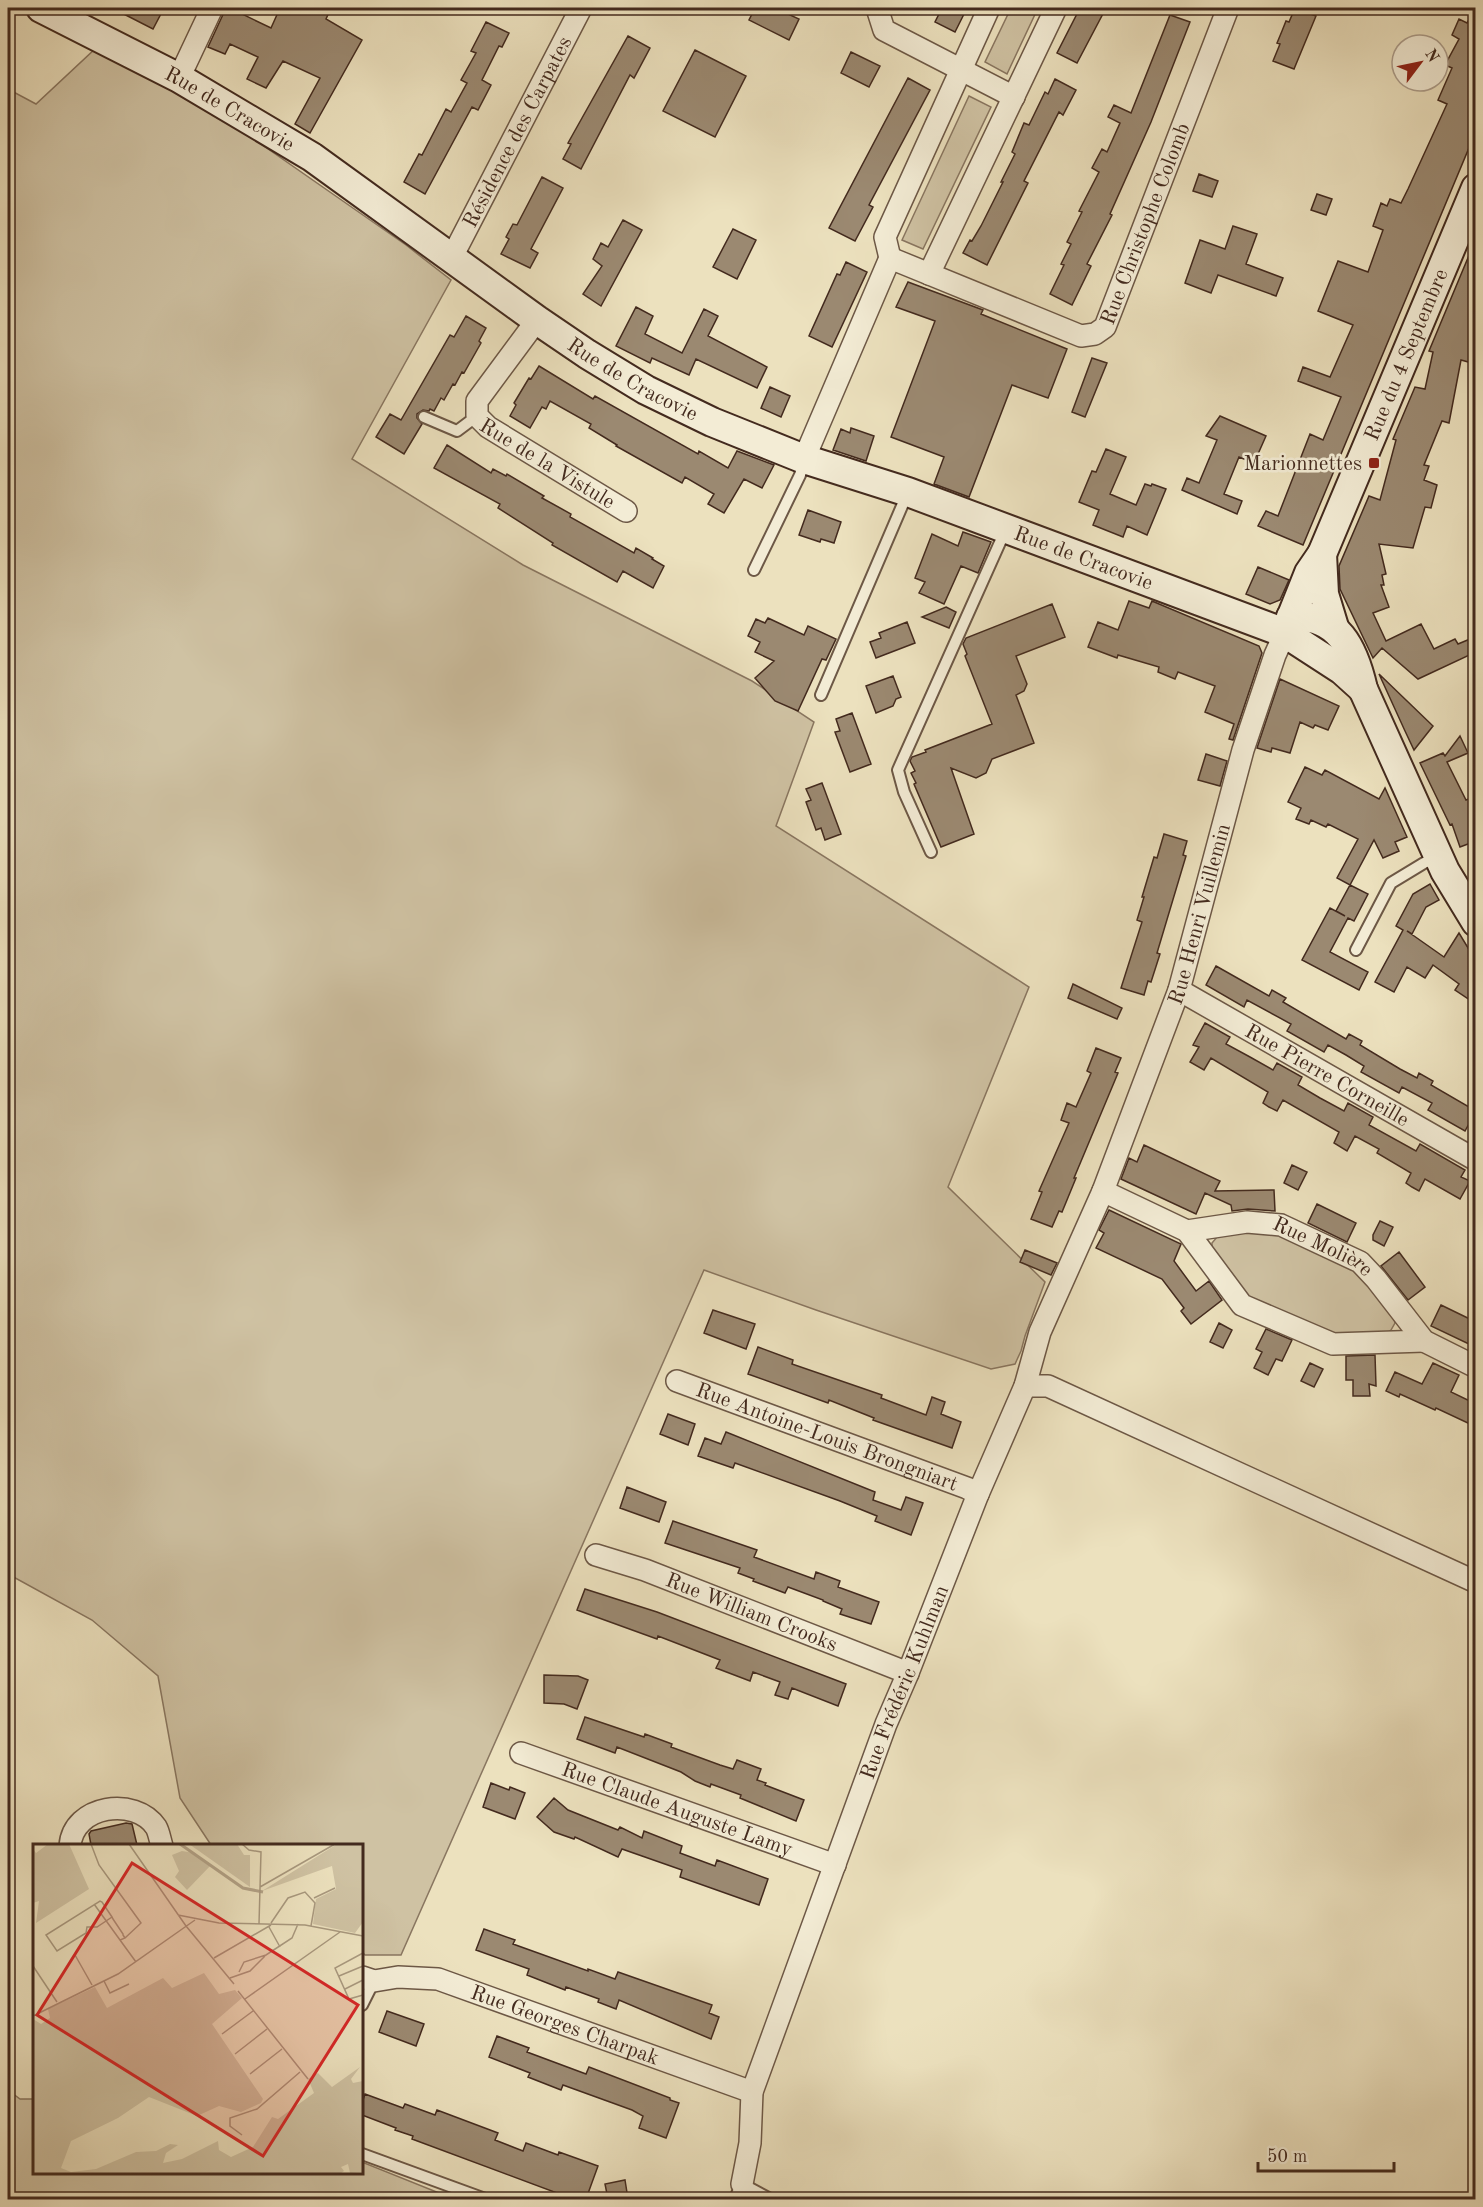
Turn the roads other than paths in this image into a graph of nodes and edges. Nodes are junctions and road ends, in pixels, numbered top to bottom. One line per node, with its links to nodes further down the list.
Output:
1 (41, 8): 9 (street, Rue de Cracovie)
2 (212, 8): 9 (street)
3 (581, 8): 12 (street, Résidence des Carpates)
4 (877, 8): 8 (street)
5 (989, 8): 8 (street)
6 (1056, 8): 10 (street)
7 (1228, 8): 14 (street, Rue Christophe Colomb)
8 (960, 68): 10 (street); 13 (street)
9 (179, 78): 12 (street, Rue de Cracovie)
10 (1014, 97): 14 (street)
11 (1476, 188): 22 (street, Rue du 4 Septembre)
12 (453, 257): 15 (street, Rue de Cracovie)
13 (890, 258): 14 (street, Rue Christophe Colomb); 18 (street)
14 (929, 274)
15 (537, 320): 16 (street, Rue de la Vistule); 18 (street, Rue de Cracovie)
16 (477, 416): 17 (lane); 20 (street, Rue de la Vistule)
17 (424, 417)
18 (804, 459): 19 (street, Rue de Cracovie); 23 (lane)
19 (908, 492): 21 (street, Rue de Cracovie); 27 (lane)
20 (626, 511)
21 (1006, 528): 25 (street, Rue de Cracovie); 28 (lane)
22 (1322, 554): 24 (street, Rue du 4 Septembre); 25 (street, Rue du 4 Septembre)
23 (754, 570)
24 (1334, 627): 25 (street); 26 (street, Rue du 4 Septembre)
25 (1291, 631): 26 (street, Rue de Cracovie); 32 (street, Rue Henri Vuillemin)
26 (1363, 689): 29 (street, Rue du 4 Septembre)
27 (821, 694)
28 (931, 852)
29 (1438, 857): 30 (street, Rue du 4 Septembre); 31 (lane)
30 (1476, 922)
31 (1356, 950)
32 (1179, 990): 33 (street, Rue Pierre Corneille); 34 (street, Rue Henri Vuillemin)
33 (1476, 1160)
34 (1103, 1191): 35 (street, Rue Molière); 39 (street, Rue Frédéric Kuhlman)
35 (1187, 1230): 36 (street, Rue Molière); 36 (street, Rue Molière)
36 (1424, 1341): 37 (street, Rue Molière)
37 (1476, 1367)
38 (677, 1381): 40 (street, Rue Antoine-Louis Brongniart)
39 (1025, 1386): 40 (street, Rue Frédéric Kuhlman); 42 (street)
40 (978, 1494): 43 (street, Rue Frédéric Kuhlman)
41 (596, 1555): 43 (street, Rue William Crooks)
42 (1476, 1582)
43 (908, 1673): 47 (street, Rue Frédéric Kuhlman)
44 (521, 1753): 47 (street, Rue Claude Auguste Lamy)
45 (70, 1844): 46 (street)
46 (162, 1844)
47 (835, 1865): 50 (street, Rue Frédéric Kuhlman)
48 (368, 1979): 49 (lane); 50 (street, Rue Georges Charpak)
49 (363, 2001)
50 (752, 2092): 52 (street, Rue Frédéric Kuhlman)
51 (363, 2154): 53 (lane)
52 (738, 2192): 54 (lane)
53 (488, 2199)
54 (772, 2199)

